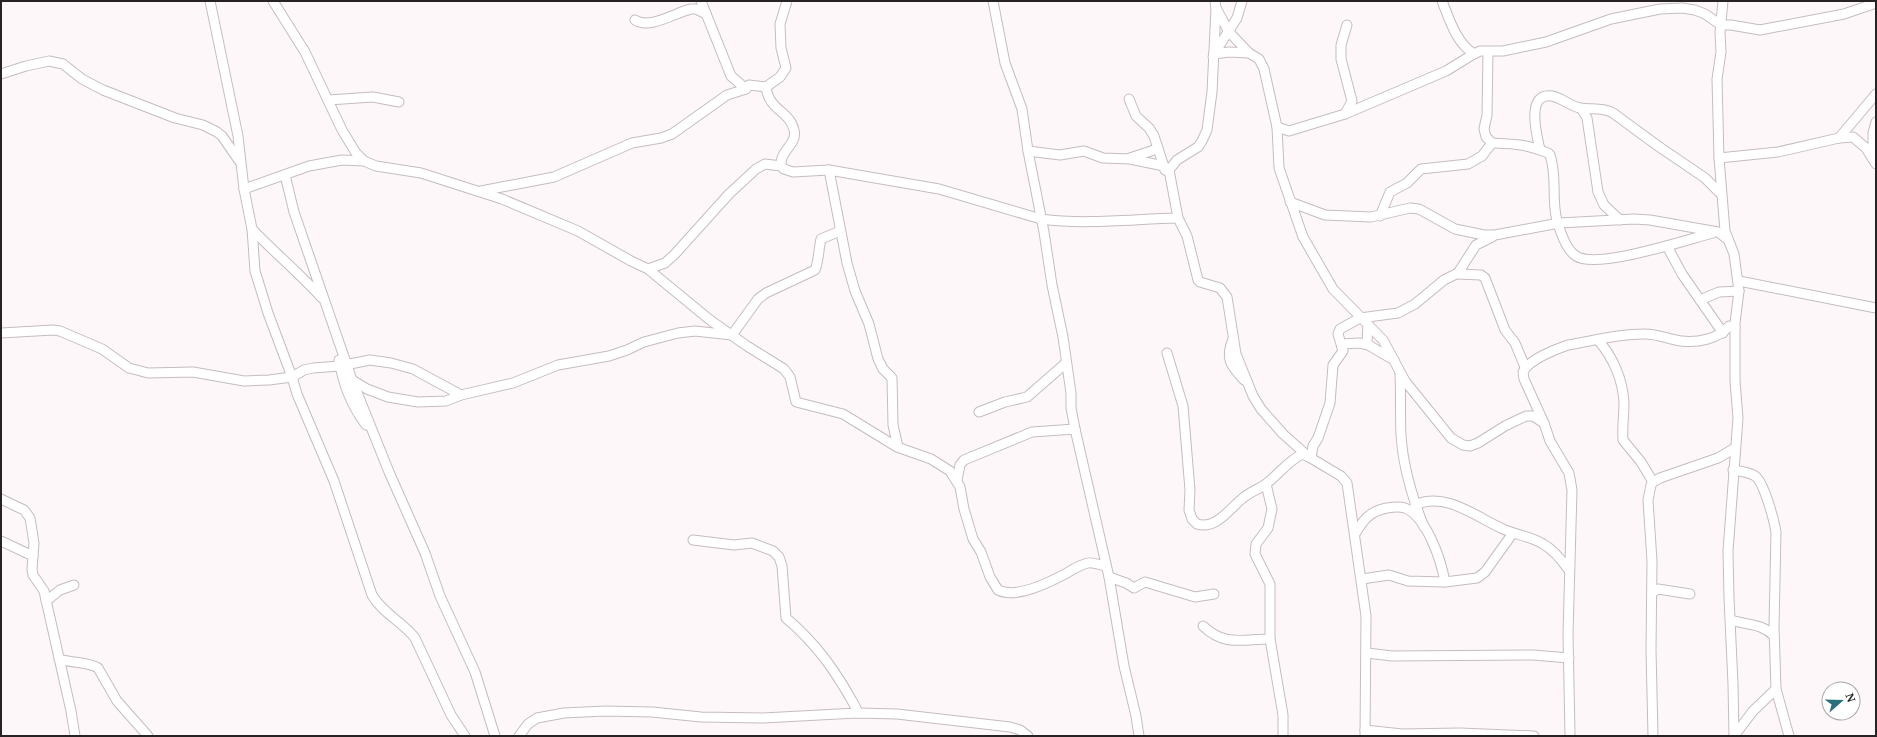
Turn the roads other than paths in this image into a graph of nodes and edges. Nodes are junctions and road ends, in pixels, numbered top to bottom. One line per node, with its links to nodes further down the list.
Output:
1 (210, 1): 44 (street)
2 (273, 1): 27 (street)
3 (701, 1): 11 (street)
4 (787, 1): 22 (street)
5 (993, 1): 39 (street)
6 (1242, 1): 15 (street)
7 (1442, 1): 18 (street)
8 (1723, 1): 14 (street)
9 (1876, 3): 14 (street)
10 (1215, 5): 15 (street); 19 (street)
11 (706, 14): 12 (street); 21 (street)
12 (635, 20)
13 (1347, 25): 30 (street)
14 (1721, 25): 16 (street); 40 (street)
15 (1229, 32): 17 (street); 19 (street)
16 (1488, 52): 18 (street); 36 (street)
17 (1249, 53): 19 (street); 32 (street)
18 (1474, 54): 30 (street)
19 (1214, 55): 49 (street)
20 (1, 74): 44 (street)
21 (731, 76): 23 (street); 25 (street)
22 (766, 87): 23 (street); 45 (street)
23 (746, 89): 25 (street)
24 (1876, 94): 34 (street)
25 (727, 95): 51 (street)
26 (1129, 99): 37 (street)
27 (328, 100): 28 (street); 42 (street)
28 (399, 102)
29 (1581, 108): 38 (street); 52 (street); 57 (street)
30 (1345, 114): 33 (street)
31 (1876, 122): 43 (street)
32 (1277, 127): 33 (street); 35 (street)
33 (1289, 131): 35 (street)
34 (1839, 138): 40 (street); 43 (street)
35 (1277, 142): 53 (street)
36 (1492, 143): 38 (street); 54 (street)
37 (1157, 149): 41 (street); 46 (street)
38 (1540, 150): 59 (street)
39 (1028, 151): 41 (street); 56 (street)
40 (1719, 158): 52 (street)
41 (1125, 159): 46 (street)
42 (364, 160): 48 (street); 51 (street)
43 (1874, 160)
44 (242, 165): 50 (street)
45 (781, 166): 47 (street); 67 (street)
46 (1164, 166): 49 (street)
47 (829, 170): 56 (street); 61 (street)
48 (285, 175): 50 (street); 72 (street)
49 (1170, 180): 55 (street)
50 (244, 189): 60 (street)
51 (480, 191): 67 (street)
52 (1721, 194): 65 (street)
53 (1290, 202): 54 (street); 74 (street)
54 (1380, 216): 64 (street)
55 (1178, 218): 58 (street); 99 (street)
56 (1041, 219): 58 (street); 62 (street)
57 (1620, 220): 59 (street); 63 (street)
58 (1058, 221): 62 (street)
59 (1559, 223): 64 (street); 66 (street)
60 (252, 229): 72 (street); 90 (street)
61 (840, 231): 79 (street); 97 (street)
62 (1044, 232): 86 (street)
63 (1718, 232): 65 (street); 66 (street)
64 (1497, 234): 68 (street)
65 (1728, 240): 69 (street)
66 (1667, 246): 71 (street)
67 (648, 269): 79 (street)
68 (1457, 274): 74 (street); 88 (street)
69 (1739, 281): 70 (street); 73 (street)
70 (1740, 291): 71 (street); 76 (street)
71 (1700, 300): 78 (street)
72 (325, 302): 87 (street)
73 (1876, 308)
74 (1360, 318): 75 (street); 81 (street)
75 (1368, 324): 82 (street); 84 (street)
76 (1735, 328): 78 (street); 98 (street)
77 (1, 333): 90 (street)
78 (1723, 333): 80 (street)
79 (732, 335): 92 (street); 97 (street)
80 (1598, 340): 88 (street); 102 (street)
81 (1342, 344): 82 (street); 99 (street)
82 (1369, 345): 84 (street)
83 (1167, 353): 103 (street)
84 (1394, 360): 89 (street)
85 (361, 361): 87 (street); 91 (street); 92 (street)
86 (1066, 363): 93 (street); 95 (street)
87 (343, 366): 90 (street); 91 (street); 96 (street)
88 (1525, 367): 94 (street)
89 (1399, 370): 94 (street); 105 (street)
90 (292, 377): 135 (street)
91 (352, 378): 92 (street); 96 (street)
92 (461, 395)
93 (979, 412)
94 (1544, 423): 113 (street)
95 (1075, 429): 101 (street); 112 (street)
96 (373, 434): 136 (street)
97 (898, 447): 101 (street)
98 (1735, 448): 100 (street); 102 (street)
99 (1310, 457): 103 (street); 108 (street)
100 (1734, 470): 122 (street); 124 (street)
101 (957, 480): 112 (street)
102 (1653, 482): 118 (street)
103 (1266, 484): 125 (street)
104 (1, 499): 111 (street)
105 (1415, 505): 106 (street); 107 (street)
106 (1424, 527): 108 (street); 116 (street)
107 (1513, 533): 113 (street); 116 (street)
108 (1355, 534): 115 (street)
109 (693, 540): 130 (street)
110 (1, 541): 111 (street)
111 (33, 556): 121 (street)
112 (1106, 566): 114 (street)
113 (1568, 569): 127 (street)
114 (1109, 577): 119 (street); 139 (street)
115 (1362, 579): 116 (street); 126 (street)
116 (1445, 582)
117 (74, 584): 121 (street)
118 (1652, 593): 120 (street); 132 (street)
119 (1214, 594)
120 (1690, 594)
121 (46, 601): 128 (street)
122 (1731, 620): 124 (street); 143 (street)
123 (1203, 626): 125 (street)
124 (1774, 636): 129 (street)
125 (1270, 639): 140 (street)
126 (1367, 653): 127 (street); 131 (street)
127 (1569, 658): 142 (street)
128 (59, 659): 133 (street); 134 (street)
129 (1776, 689): 143 (street); 144 (street)
130 (857, 713): 137 (street); 138 (street)
131 (1365, 733): 141 (street)
132 (1655, 734)
133 (75, 736)
134 (148, 736)
135 (465, 736)
136 (495, 736)
137 (519, 736)
138 (1028, 736)
139 (1139, 736)
140 (1283, 736)
141 (1534, 736)
142 (1570, 736)
143 (1734, 736)
144 (1789, 736)

